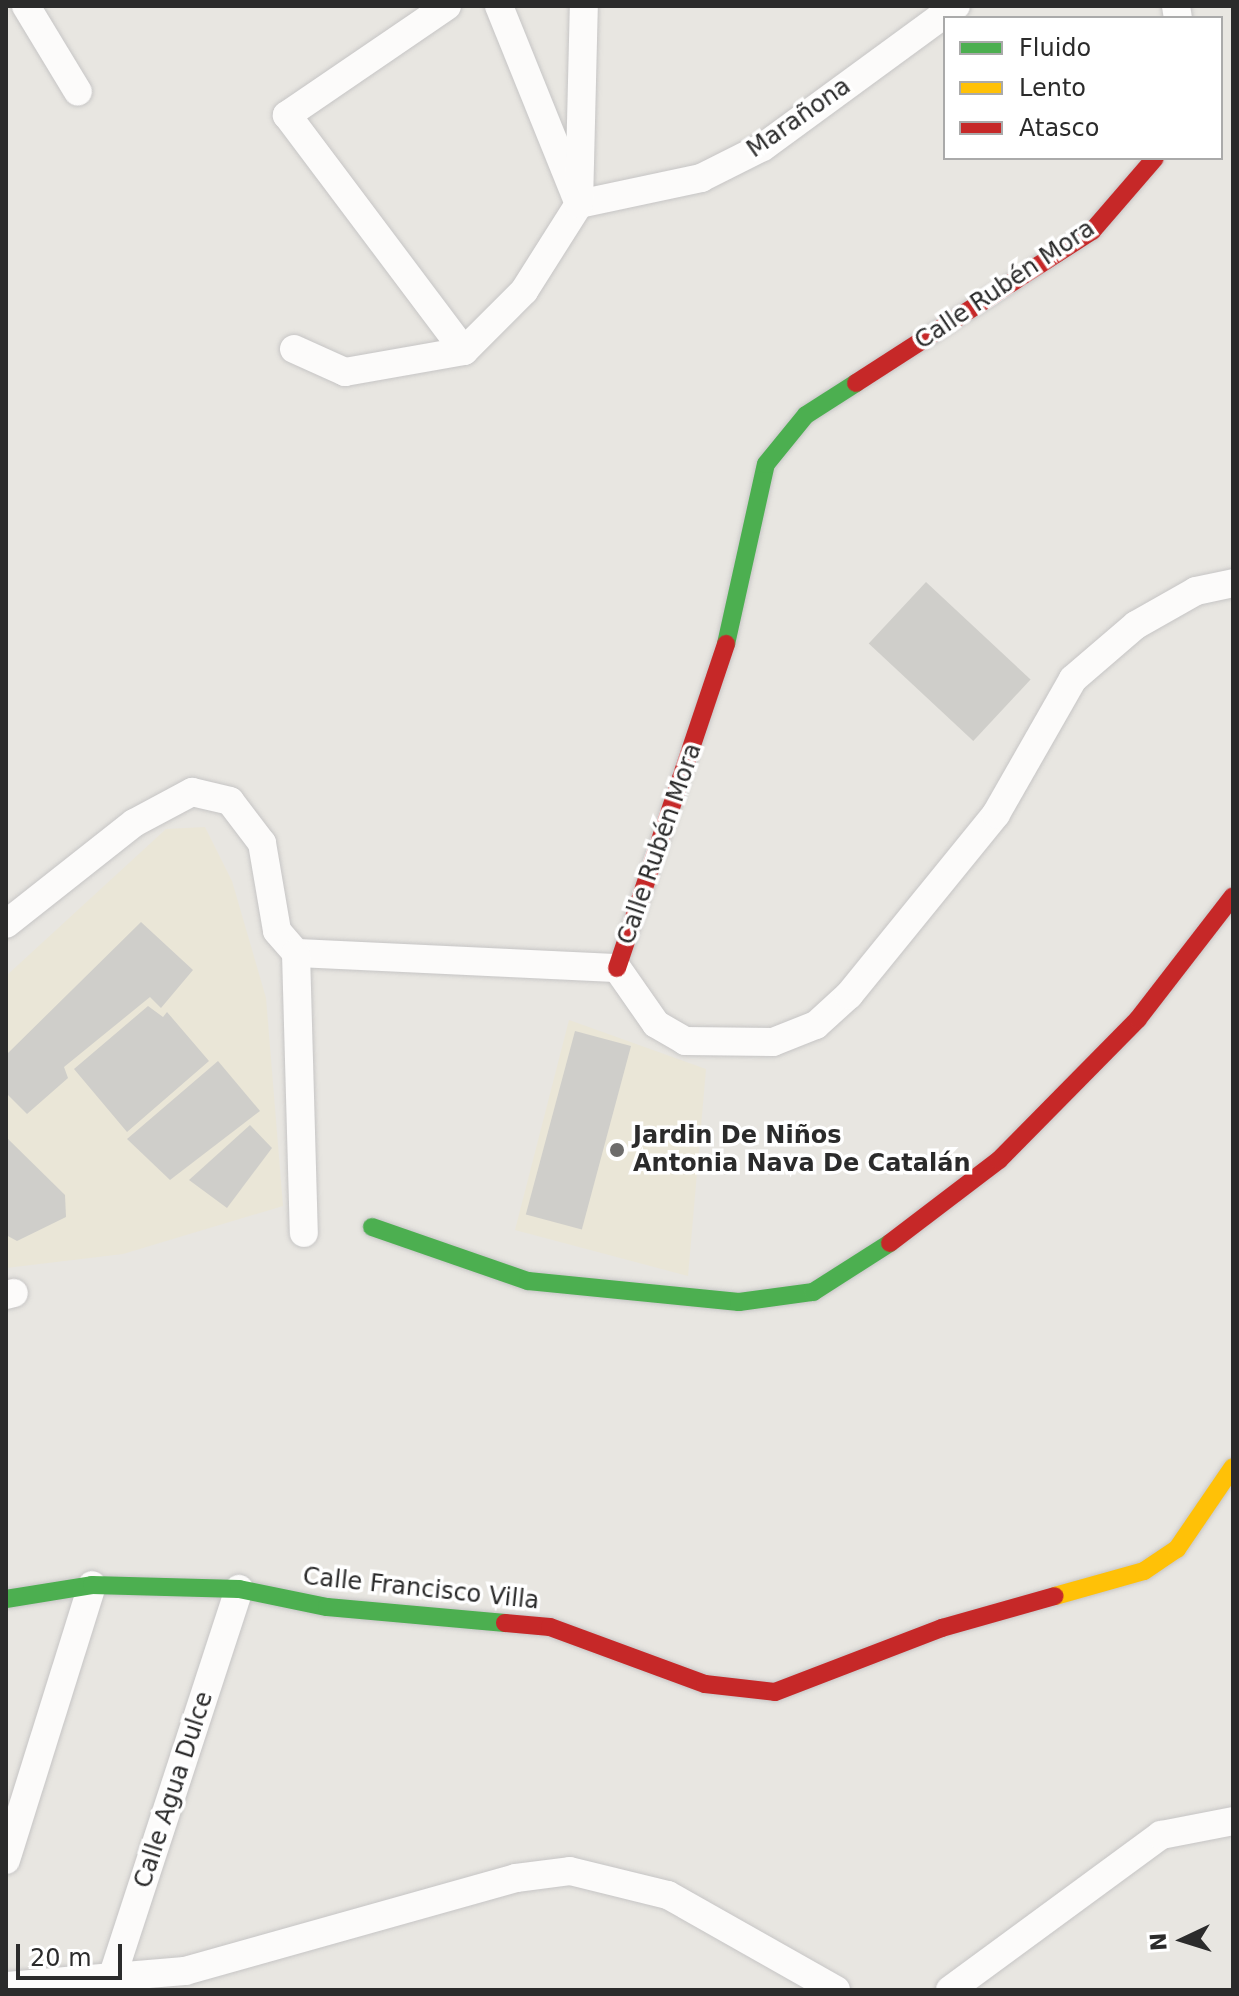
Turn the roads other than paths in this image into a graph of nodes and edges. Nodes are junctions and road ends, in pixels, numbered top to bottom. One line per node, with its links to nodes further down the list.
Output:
1 (26, 6): 6 (street)
2 (447, 6): 10 (street)
3 (499, 6): 8 (street)
4 (584, 6): 8 (street)
5 (956, 6): 8 (street, Marañona)
6 (78, 92)
7 (1153, 160): 15 (street, Calle Rubén Mora)
8 (579, 204): 10 (street)
9 (294, 349): 10 (street)
10 (464, 351)
11 (1233, 583): 15 (street, Calle Rubén Mora)
12 (1233, 896): 16 (street)
13 (6, 924): 14 (street)
14 (296, 953): 15 (street); 17 (street)
15 (617, 968)
16 (372, 1227)
17 (304, 1233)
18 (1233, 1467): 20 (street, Calle Francisco Villa)
19 (92, 1585): 20 (street, Calle Francisco Villa); 21 (street, Calle Francisco Villa); 23 (street)
20 (239, 1589): 25 (street, Calle Agua Dulce)
21 (6, 1599)
22 (1233, 1821): 27 (street)
23 (6, 1860)
24 (6, 1986): 25 (street)
25 (110, 1986): 26 (street)
26 (836, 1990)
27 (950, 1990)

